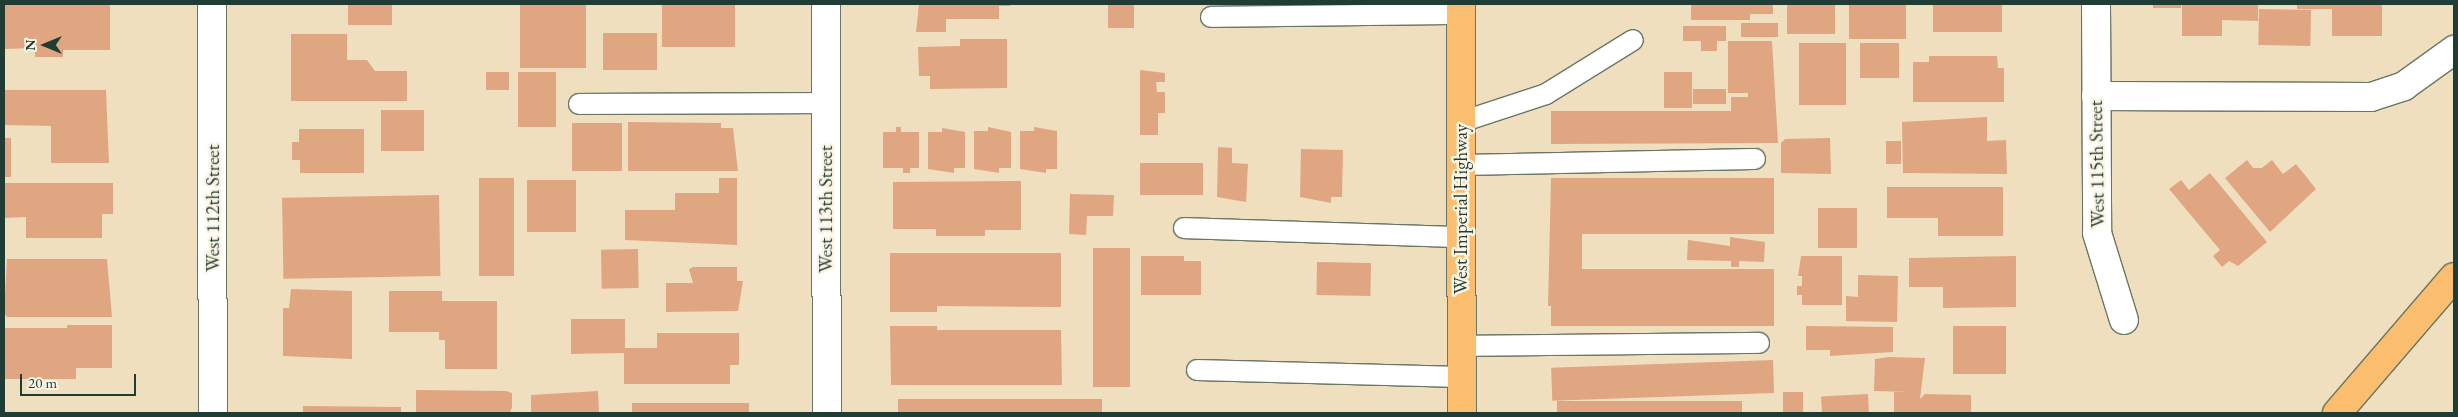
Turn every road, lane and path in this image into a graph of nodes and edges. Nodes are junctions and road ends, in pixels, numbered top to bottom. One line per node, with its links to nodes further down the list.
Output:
1 (212, 4): 22 (street, West 112th Street)
2 (826, 4): 9 (street, West 113th Street)
3 (2096, 4): 8 (street, West 115th Street)
4 (1461, 9): 5 (lane); 11 (main road, West Imperial Highway)
5 (1211, 17)
6 (1633, 40): 11 (lane)
7 (2454, 50): 8 (street)
8 (2096, 96): 17 (street, West 115th Street)
9 (826, 103): 10 (lane); 23 (street, West 113th Street)
10 (579, 104)
11 (1461, 122): 13 (main road, West Imperial Highway)
12 (1755, 159): 13 (lane)
13 (1461, 165): 15 (main road, West Imperial Highway)
14 (1184, 228): 15 (lane)
15 (1461, 237): 19 (main road, West Imperial Highway)
16 (2454, 277): 25 (main road)
17 (2124, 320)
18 (1759, 343): 19 (lane)
19 (1461, 346): 21 (main road, West Imperial Highway)
20 (1197, 370): 21 (lane)
21 (1461, 377): 24 (main road, West Imperial Highway)
22 (213, 413)
23 (827, 413)
24 (1462, 413)
25 (2338, 413)

